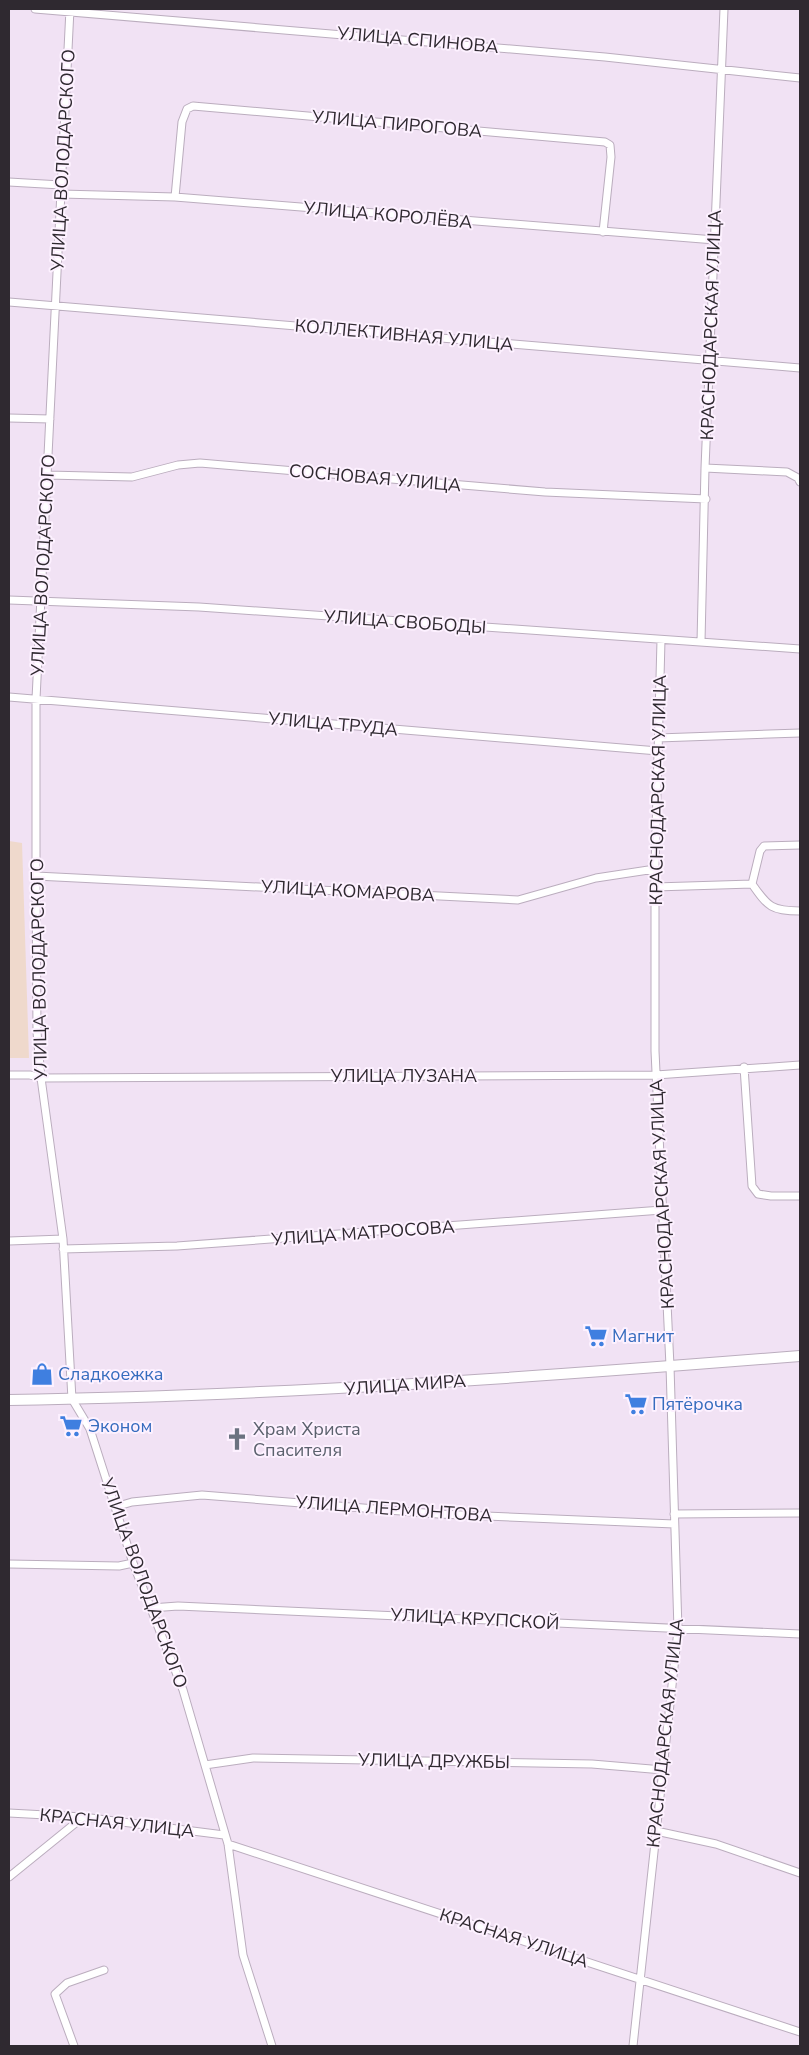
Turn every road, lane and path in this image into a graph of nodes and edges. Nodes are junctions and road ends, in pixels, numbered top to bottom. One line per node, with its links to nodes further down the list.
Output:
1 (35, 9): 3 (street, УЛИЦА СПИНОВА)
2 (724, 9): 4 (street, КРАСНОДАРСКАЯ УЛИЦА)
3 (69, 10): 4 (street, УЛИЦА СПИНОВА); 7 (street, УЛИЦА ВОЛОДАРСКОГО)
4 (722, 70): 5 (street, УЛИЦА СПИНОВА); 11 (street, КРАСНОДАРСКАЯ УЛИЦА)
5 (800, 78)
6 (9, 182): 7 (street)
7 (61, 185): 8 (street, УЛИЦА ВОЛОДАРСКОГО)
8 (61, 194): 9 (street, УЛИЦА КОРОЛЁВА); 13 (street, УЛИЦА ВОЛОДАРСКОГО)
9 (175, 198): 10 (street, УЛИЦА КОРОЛЁВА); 10 (street, УЛИЦА ПИРОГОВА)
10 (603, 232): 11 (street, УЛИЦА КОРОЛЁВА)
11 (715, 240): 14 (street, КРАСНОДАРСКАЯ УЛИЦА)
12 (9, 302): 13 (street, КОЛЛЕКТИВНАЯ УЛИЦА)
13 (56, 306): 14 (street, КОЛЛЕКТИВНАЯ УЛИЦА); 17 (street, УЛИЦА ВОЛОДАРСКОГО)
14 (710, 361): 15 (street, КОЛЛЕКТИВНАЯ УЛИЦА); 18 (street, КРАСНОДАРСКАЯ УЛИЦА)
15 (800, 368)
16 (9, 418): 17 (street)
17 (50, 419): 19 (street, УЛИЦА ВОЛОДАРСКОГО)
18 (706, 468): 20 (street); 21 (street, КРАСНОДАРСКАЯ УЛИЦА)
19 (47, 475): 21 (street, СОСНОВАЯ УЛИЦА); 23 (street, УЛИЦА ВОЛОДАРСКОГО)
20 (800, 482)
21 (706, 499): 25 (street, КРАСНОДАРСКАЯ УЛИЦА)
22 (9, 600): 23 (street, УЛИЦА СВОБОДЫ)
23 (42, 600): 24 (street, УЛИЦА СВОБОДЫ); 28 (street, УЛИЦА ВОЛОДАРСКОГО)
24 (661, 640): 25 (street, УЛИЦА СВОБОДЫ); 30 (street, КРАСНОДАРСКАЯ УЛИЦА)
25 (701, 642): 26 (street, УЛИЦА СВОБОДЫ)
26 (800, 648)
27 (9, 697): 28 (street, УЛИЦА ТРУДА)
28 (36, 699): 31 (street, УЛИЦА ТРУДА); 34 (street, УЛИЦА ВОЛОДАРСКОГО)
29 (800, 733): 30 (street)
30 (658, 738): 31 (street, КРАСНОДАРСКАЯ УЛИЦА)
31 (658, 751): 33 (street, КРАСНОДАРСКАЯ УЛИЦА)
32 (800, 845): 35 (street)
33 (655, 869): 34 (street, УЛИЦА КОМАРОВА); 36 (street, КРАСНОДАРСКАЯ УЛИЦА)
34 (36, 876): 42 (street, УЛИЦА ВОЛОДАРСКОГО)
35 (752, 884): 36 (street); 37 (street)
36 (655, 887): 41 (street, КРАСНОДАРСКАЯ УЛИЦА)
37 (800, 911)
38 (800, 1065): 39 (street, УЛИЦА ЛУЗАНА)
39 (744, 1067): 41 (street, УЛИЦА ЛУЗАНА); 43 (street)
40 (9, 1075): 42 (street, УЛИЦА ЛУЗАНА)
41 (656, 1075): 42 (street, УЛИЦА ЛУЗАНА); 44 (street, КРАСНОДАРСКАЯ УЛИЦА)
42 (40, 1078): 45 (street, УЛИЦА ВОЛОДАРСКОГО)
43 (800, 1196)
44 (662, 1210): 47 (street, УЛИЦА МАТРОСОВА); 49 (street, КРАСНОДАРСКАЯ УЛИЦА)
45 (62, 1239): 46 (street); 47 (street, УЛИЦА ВОЛОДАРСКОГО)
46 (9, 1241)
47 (63, 1249): 50 (street, УЛИЦА ВОЛОДАРСКОГО)
48 (800, 1356): 49 (main road, УЛИЦА МИРА)
49 (670, 1366): 50 (main road, УЛИЦА МИРА); 54 (street, КРАСНОДАРСКАЯ УЛИЦА)
50 (72, 1399): 51 (main road, УЛИЦА МИРА); 52 (street, УЛИЦА ВОЛОДАРСКОГО)
51 (9, 1400)
52 (115, 1507): 55 (street, УЛИЦА ЛЕРМОНТОВА); 57 (street, УЛИЦА ВОЛОДАРСКОГО)
53 (800, 1512): 54 (street)
54 (674, 1514): 55 (street, КРАСНОДАРСКАЯ УЛИЦА)
55 (674, 1524): 59 (street, КРАСНОДАРСКАЯ УЛИЦА)
56 (9, 1564): 57 (street)
57 (133, 1564): 58 (street, УЛИЦА ВОЛОДАРСКОГО)
58 (150, 1608): 59 (street, УЛИЦА КРУПСКОЙ); 61 (street, УЛИЦА ВОЛОДАРСКОГО)
59 (678, 1630): 60 (street, УЛИЦА КРУПСКОЙ); 62 (street, КРАСНОДАРСКАЯ УЛИЦА)
60 (800, 1634)
61 (205, 1765): 62 (street, УЛИЦА ДРУЖБЫ); 66 (street, УЛИЦА ВОЛОДАРСКОГО)
62 (663, 1770): 65 (street, КРАСНОДАРСКАЯ УЛИЦА)
63 (9, 1813): 64 (street, КРАСНАЯ УЛИЦА)
64 (83, 1818): 66 (street, КРАСНАЯ УЛИЦА); 69 (street)
65 (656, 1831): 68 (street); 71 (street, КРАСНОДАРСКАЯ УЛИЦА)
66 (224, 1835): 67 (street, УЛИЦА ВОЛОДАРСКОГО)
67 (228, 1844): 71 (street, КРАСНАЯ УЛИЦА); 74 (street, УЛИЦА ВОЛОДАРСКОГО)
68 (800, 1873)
69 (9, 1877)
70 (104, 1970): 73 (street)
71 (641, 1980): 72 (street, КРАСНАЯ УЛИЦА); 75 (street, КРАСНОДАРСКАЯ УЛИЦА)
72 (800, 2032)
73 (74, 2046)
74 (272, 2046)
75 (632, 2046)

